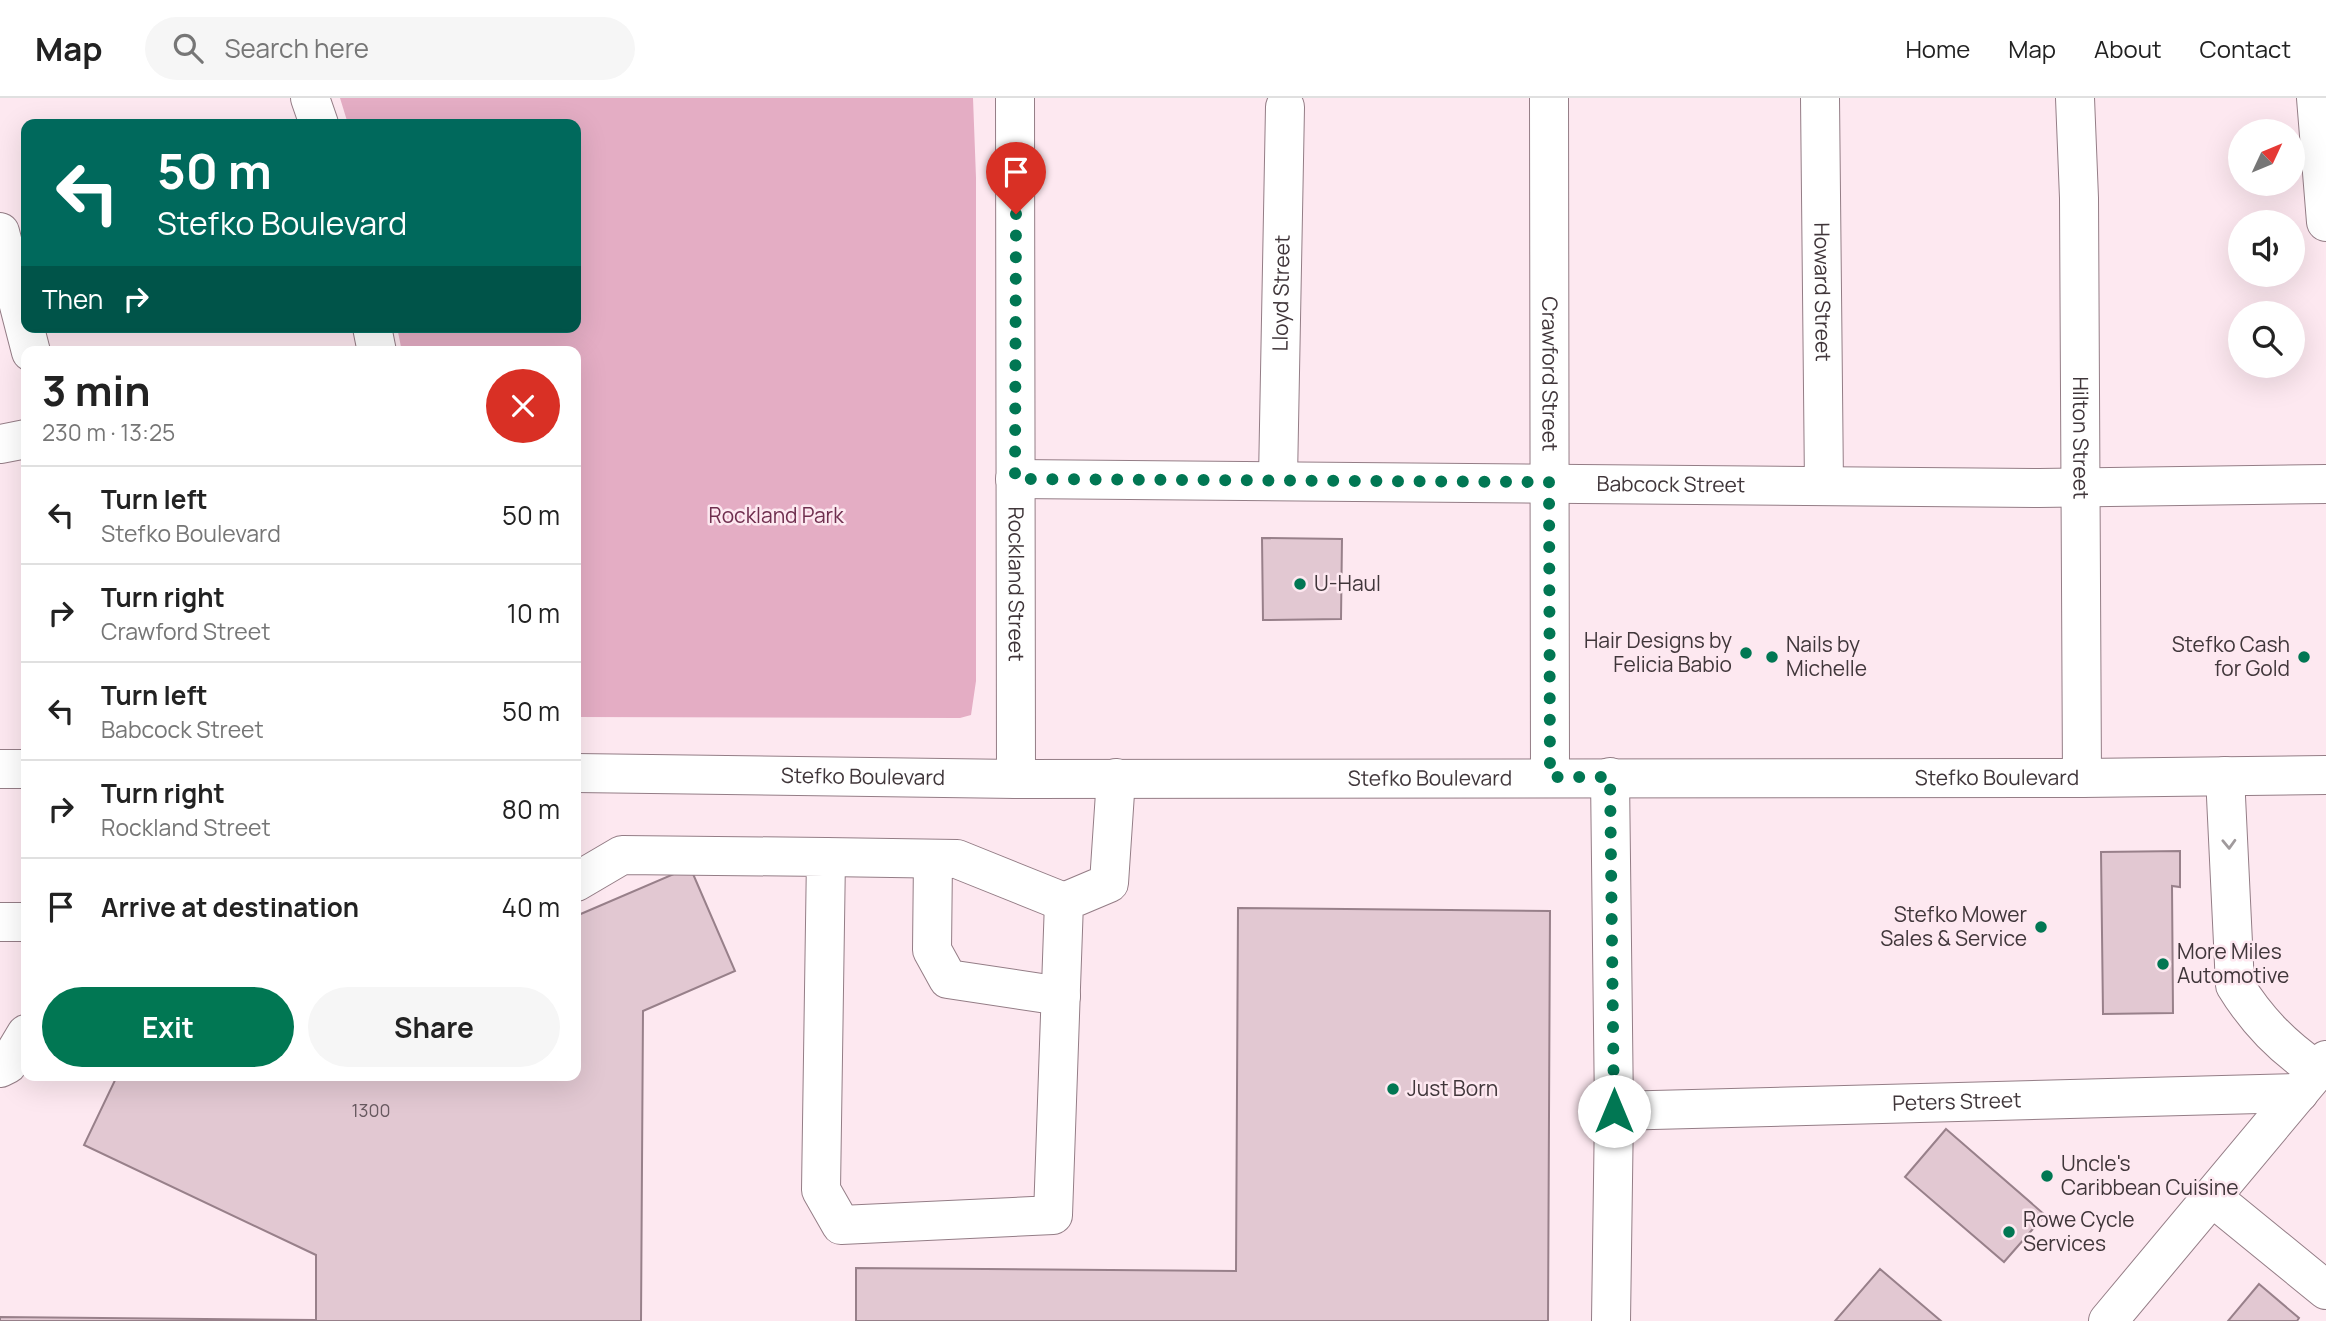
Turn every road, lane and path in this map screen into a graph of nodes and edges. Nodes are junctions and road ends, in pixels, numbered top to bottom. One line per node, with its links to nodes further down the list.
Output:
1 (310, 98): 8 (street)
2 (1015, 98): 14 (street, Rockland Street)
3 (1549, 98): 16 (street, Crawford Street)
4 (1820, 98): 18 (street, Howard Street)
5 (2075, 98): 19 (street, Hilton Street)
6 (2316, 98): 9 (street)
7 (1285, 107): 15 (street, Lloyd Street)
8 (316, 119)
9 (2326, 222)
10 (0, 232): 11 (street)
11 (21, 313)
12 (21, 440): 13 (street)
13 (0, 444)
14 (1015, 479): 15 (street, Babcock Street); 29 (street, Rockland Street)
15 (1278, 479): 16 (street, Babcock Street)
16 (1549, 482): 18 (street, Babcock Street); 25 (street, Crawford Street)
17 (2326, 484): 19 (street, Babcock Street)
18 (1824, 486): 19 (street, Babcock Street)
19 (2079, 488): 28 (street, Hilton Street)
20 (0, 769): 21 (street)
21 (21, 769)
22 (581, 773): 29 (street, Stefko Boulevard)
23 (2326, 775): 24 (street, Stefko Boulevard)
24 (2225, 776): 28 (street, Stefko Boulevard); 39 (street, one-way to 39)
25 (1550, 777): 26 (street, Stefko Boulevard); 27 (street, Stefko Boulevard)
26 (1610, 777): 28 (street, Stefko Boulevard); 40 (street)
27 (1116, 778): 29 (street, Stefko Boulevard); 33 (street)
28 (2082, 778)
29 (1016, 779)
30 (826, 857): 31 (street); 32 (street); 36 (street)
31 (933, 859): 33 (street); 36 (street)
32 (581, 879)
33 (1064, 902): 36 (street)
34 (0, 922): 35 (street)
35 (21, 922)
36 (1061, 996)
37 (21, 1042): 38 (street)
38 (0, 1068)
39 (2314, 1075): 40 (street, Peters Street); 41 (street)
40 (1614, 1111): 43 (street)
41 (2212, 1197): 42 (street); 44 (street)
42 (2326, 1290)
43 (1611, 1321)
44 (2108, 1321)

